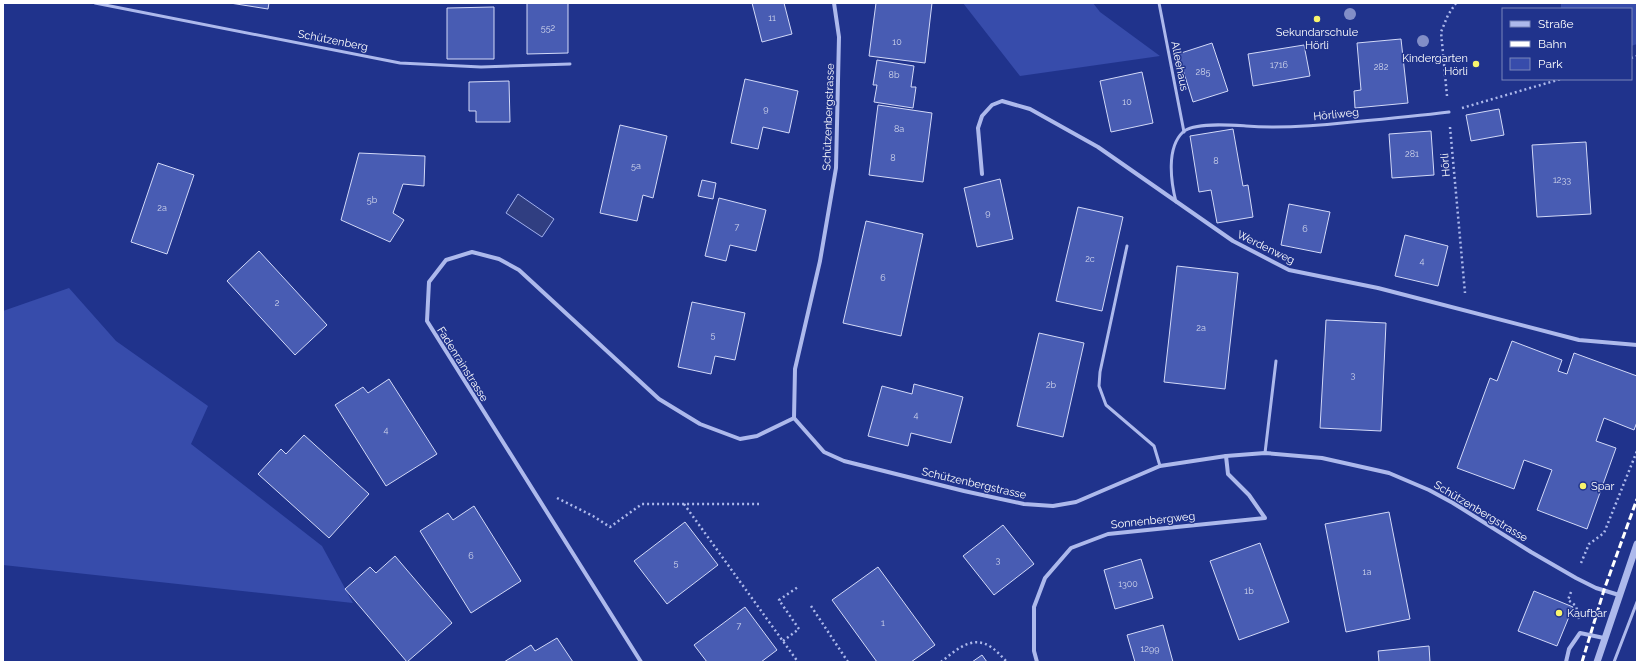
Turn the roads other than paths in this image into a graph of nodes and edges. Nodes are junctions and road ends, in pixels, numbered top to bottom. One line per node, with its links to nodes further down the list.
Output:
1 (95, 3): 4 (lane, Schützenberg)
2 (834, 3): 12 (street, Schützenbergstrasse)
3 (1159, 3): 6 (lane, Alleehaus)
4 (570, 64)
5 (1448, 112): 6 (lane, Hörliweg)
6 (1184, 132): 8 (lane)
7 (982, 174): 8 (street, Werdenweg)
8 (1176, 202): 10 (street, Werdenweg)
9 (1128, 246): 15 (lane)
10 (1637, 345)
11 (1276, 361): 13 (lane)
12 (794, 418): 15 (street, Schützenbergstrasse); 20 (street, Fadenrainstrasse)
13 (1265, 453): 14 (street, Schützenbergstrasse); 17 (street, Schützenbergstrasse)
14 (1226, 456): 15 (street, Schützenbergstrasse); 21 (street, Sonnenbergweg)
15 (1160, 466)
16 (1637, 544): 17 (street)
17 (1619, 595): 19 (street)
18 (1637, 602): 24 (lane)
19 (1604, 638): 22 (street); 23 (street)
20 (641, 662)
21 (1037, 662)
22 (1566, 662)
23 (1597, 662)
24 (1614, 662)

